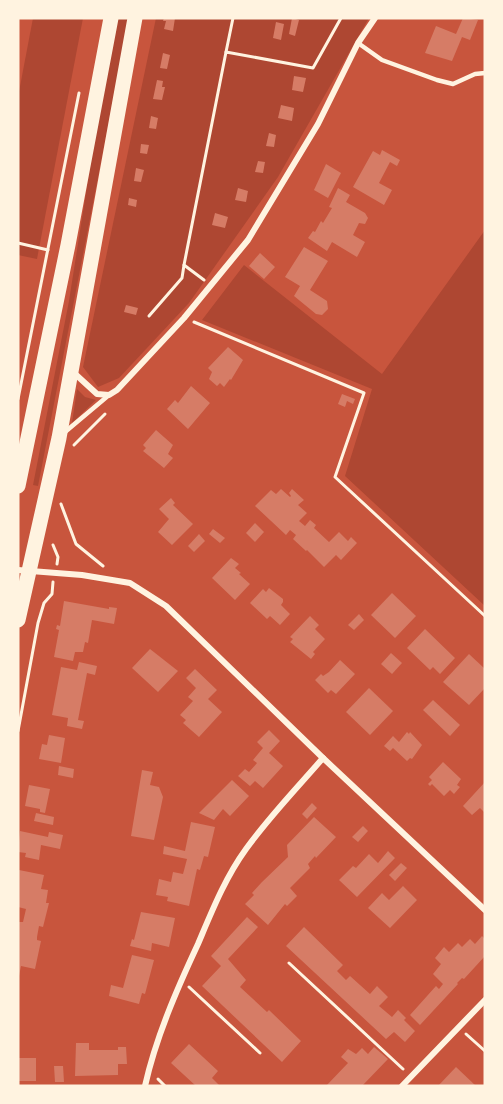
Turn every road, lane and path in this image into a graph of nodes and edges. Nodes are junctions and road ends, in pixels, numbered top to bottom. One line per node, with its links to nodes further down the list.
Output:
1 (111, 18): 22 (main road)
2 (135, 18): 16 (main road)
3 (232, 18): 7 (path)
4 (341, 18): 7 (path)
5 (375, 18): 6 (street)
6 (358, 43): 8 (lane); 13 (street)
7 (226, 52): 12 (path)
8 (485, 73)
9 (80, 88): 11 (path)
10 (18, 243): 11 (path)
11 (48, 250): 18 (path)
12 (184, 265): 13 (path); 14 (path)
13 (210, 286): 15 (street)
14 (149, 316)
15 (184, 318): 17 (street); 30 (path)
16 (72, 369): 17 (street); 20 (main road)
17 (109, 395): 20 (lane)
18 (18, 399)
19 (106, 413): 21 (path)
20 (59, 438): 28 (main road)
21 (72, 453)
22 (18, 486)
23 (63, 494): 24 (path)
24 (61, 504): 25 (path); 27 (path)
25 (59, 514)
26 (54, 536): 29 (path)
27 (105, 568)
28 (24, 570): 29 (street); 31 (main road)
29 (55, 573): 32 (path); 33 (street)
30 (485, 616)
31 (18, 620)
32 (18, 731)
33 (323, 758): 34 (street); 36 (street)
34 (485, 910)
35 (289, 963): 41 (path)
36 (182, 980): 40 (path); 42 (street)
37 (485, 1000): 38 (street)
38 (459, 1027): 39 (path); 41 (street)
39 (485, 1051)
40 (260, 1053)
41 (411, 1077): 43 (street)
42 (145, 1086)
43 (402, 1086)

